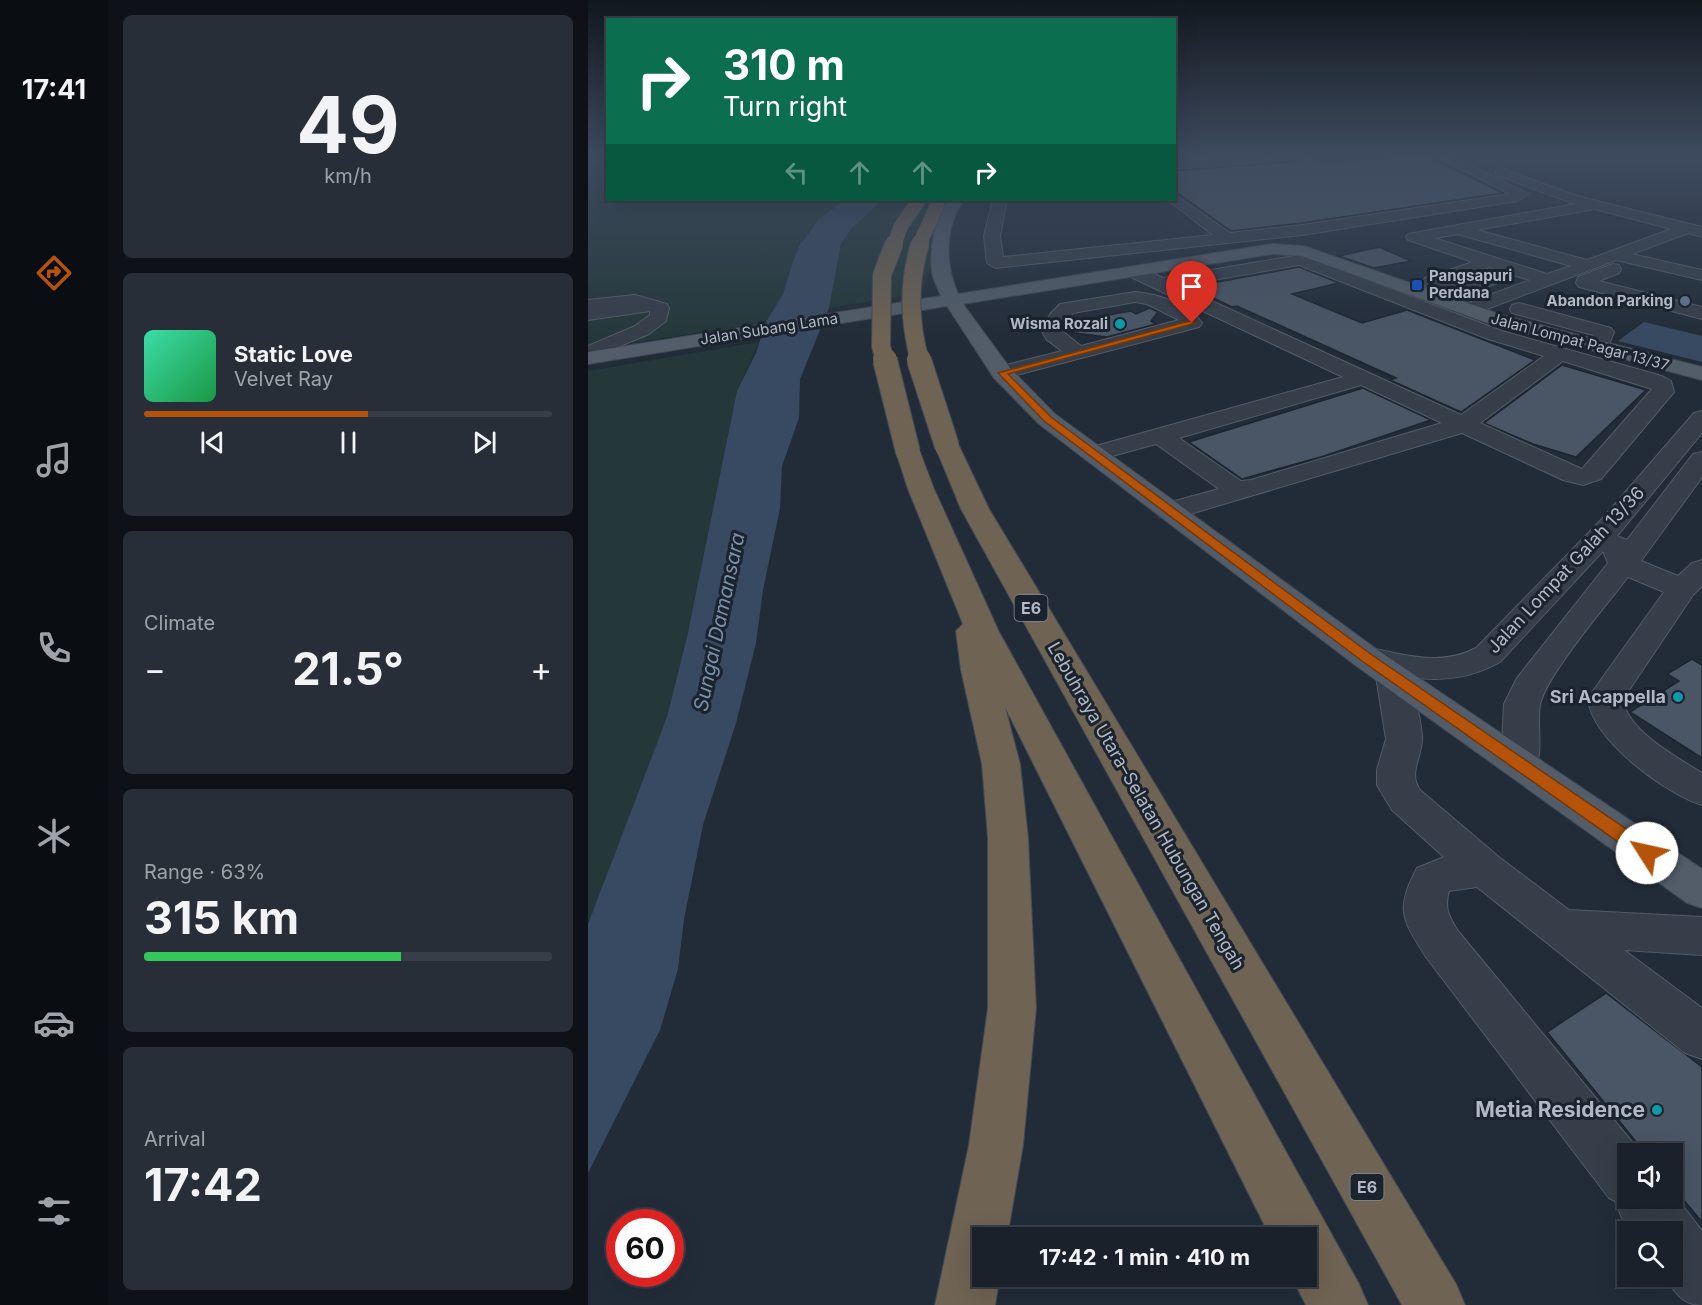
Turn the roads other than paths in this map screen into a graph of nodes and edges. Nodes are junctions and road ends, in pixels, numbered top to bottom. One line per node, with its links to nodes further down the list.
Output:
1 (908, 216): 63 (highway, bridge)
2 (930, 216): 77 (highway, Lebuhraya Utara–Selatan Hubungan Tengah / E6, bridge)
3 (948, 216): 24 (main road)
4 (996, 216): 14 (street)
5 (1198, 216): 11 (street)
6 (1397, 216): 11 (street)
7 (1532, 216): 9 (street)
8 (1623, 216): 12 (street)
9 (1456, 229): 17 (street); 21 (street)
10 (1702, 232): 12 (street)
11 (1227, 238): 14 (street)
12 (1681, 239): 13 (street); 15 (street); 16 (street)
13 (1702, 240)
14 (1138, 255): 18 (street); 23 (main road); 26 (street)
15 (1623, 258): 19 (street); 21 (street); 22 (street); 28 (street)
16 (1702, 260)
17 (1489, 262): 20 (street); 20 (street)
18 (1184, 263): 26 (main road); 37 (main road, Jalan Lompat Pagar 13/37)
19 (1702, 268)
20 (1515, 270): 25 (street)
21 (1592, 270): 25 (street); 31 (street); 35 (street)
22 (1702, 275)
23 (1103, 276): 26 (street); 27 (main road)
24 (943, 280): 30 (main road); 34 (main road)
25 (1546, 280): 37 (street)
26 (1154, 282): 37 (street); 45 (street); 45 (street); 50 (street)
27 (1060, 283): 30 (main road, Jalan Subang Lama); 30 (main road); 38 (main road)
28 (1702, 287)
29 (1576, 295): 39 (street)
30 (951, 299): 34 (main road, Jalan Subang Lama); 38 (main road)
31 (1702, 300)
32 (649, 305): 33 (street); 36 (street); 41 (street)
33 (588, 306)
34 (897, 308): 38 (main road); 42 (main road, Jalan Subang Lama)
35 (1702, 312)
36 (588, 314)
37 (1470, 319): 40 (street)
38 (982, 324): 48 (main road)
39 (1702, 326)
40 (1495, 327): 43 (street); 46 (street)
41 (642, 330): 42 (street); 44 (street)
42 (674, 345): 47 (main road, Jalan Subang Lama)
43 (1595, 346): 49 (main road, Jalan Lompat Pagar 13/37)
44 (588, 353)
45 (1078, 353): 48 (street)
46 (1558, 355): 52 (street); 52 (street)
47 (588, 358)
48 (1002, 373): 54 (main road)
49 (1700, 375)
50 (1363, 378): 52 (street); 53 (street)
51 (1702, 418): 60 (street, Jalan Lompat Galah 13/36)
52 (1462, 425): 56 (street)
53 (1161, 437): 54 (street); 56 (street)
54 (1094, 454): 59 (main road)
55 (1701, 462): 57 (street, Jalan Lompat Galah 13/36)
56 (1244, 490): 59 (street)
57 (1673, 500): 58 (street); 61 (street, Jalan Lompat Galah 13/36)
58 (1702, 504)
59 (1170, 511): 64 (main road)
60 (1612, 525): 61 (street); 64 (street, Jalan Lompat Galah 13/36)
61 (1623, 564): 62 (street); 65 (street, Jalan Lompat Galah 13/36)
62 (1692, 579): 66 (street)
63 (967, 599): 73 (highway); 78 (highway)
64 (1380, 667): 65 (main road); 67 (street)
65 (1520, 763): 68 (main road)
66 (1702, 791)
67 (1485, 870): 69 (street); 72 (street)
68 (1702, 891)
69 (1564, 928): 70 (street); 71 (street)
70 (1702, 936)
71 (1702, 1037)
72 (1617, 1165)
73 (1296, 1227)
74 (1683, 1254): 76 (street)
75 (1317, 1266): 79 (highway)
76 (1702, 1279)
77 (1435, 1301)
78 (965, 1305)
79 (1338, 1305)

